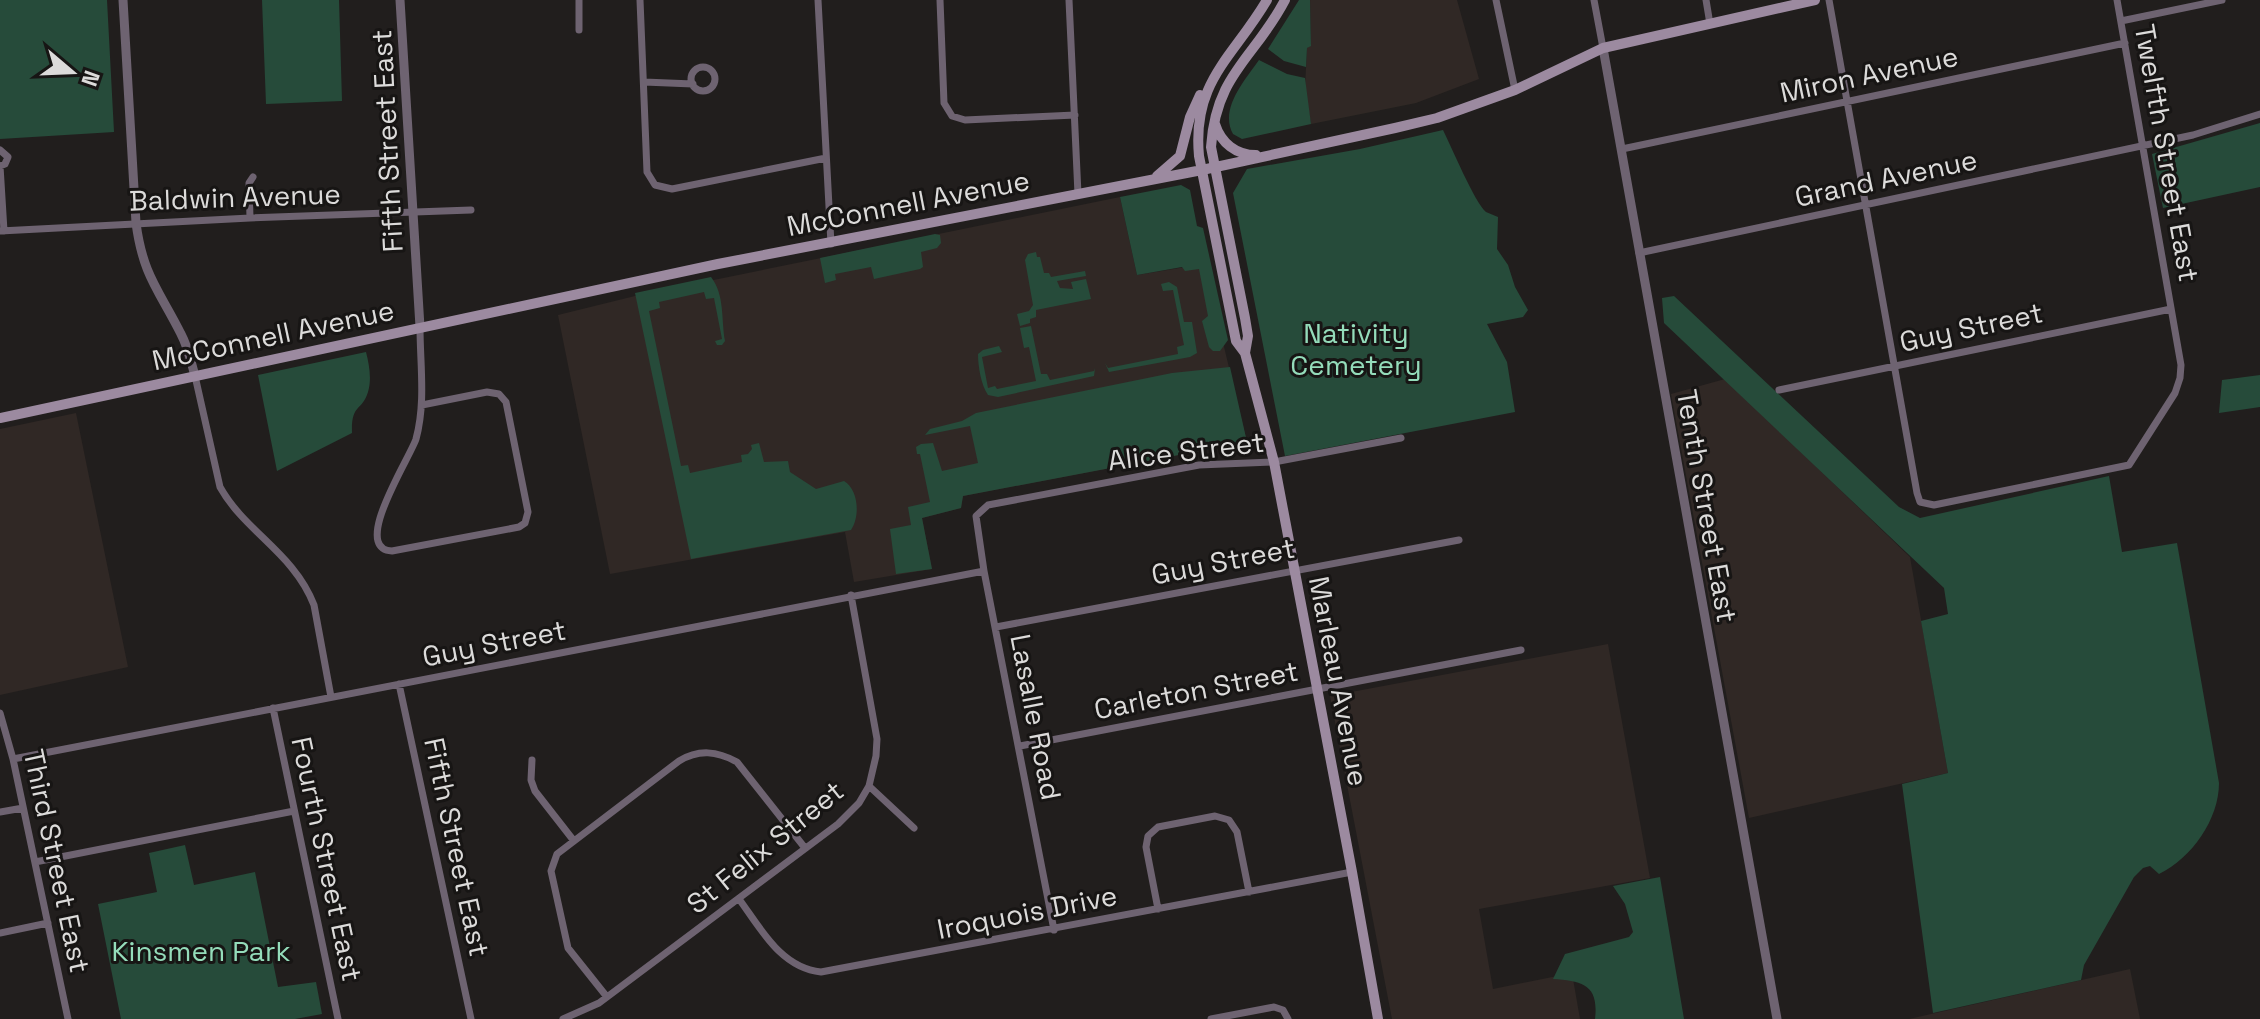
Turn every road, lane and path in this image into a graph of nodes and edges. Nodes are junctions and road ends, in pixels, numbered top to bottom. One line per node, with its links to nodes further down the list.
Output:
1 (123, 0): 45 (street, Fourth Street East)
2 (400, 0): 43 (street, Fifth Street East)
3 (579, 0): 19 (street)
4 (640, 0): 23 (street)
5 (818, 0): 34 (street)
6 (940, 0): 28 (street)
7 (1069, 0): 28 (street)
8 (1267, 0): 22 (main road)
9 (1285, 0): 29 (main road)
10 (1496, 0): 25 (street)
11 (1594, 0): 21 (street, Tenth Street East)
12 (1706, 0): 18 (street)
13 (1815, 0): 18 (main road, McConnell Avenue)
14 (1829, 0): 26 (street)
15 (2117, 0): 17 (street, Twelfth Street East)
16 (2222, 0): 17 (street)
17 (2121, 21): 20 (street, Twelfth Street East)
18 (1710, 24): 21 (main road, McConnell Avenue)
19 (579, 30)
20 (2125, 43): 26 (street, Miron Avenue); 30 (street, Twelfth Street East)
21 (1603, 48): 25 (main road, McConnell Avenue); 31 (street, Tenth Street East)
22 (1215, 73): 37 (main road, Marleau Avenue); 39 (main road)
23 (644, 82): 24 (street); 34 (street)
24 (693, 84)
25 (1515, 90): 33 (main road, McConnell Avenue)
26 (1848, 100): 31 (street, Miron Avenue); 41 (street)
27 (2260, 114): 30 (street, Grand Avenue)
28 (1075, 115): 40 (street)
29 (1214, 120): 33 (main road); 36 (main road, Marleau Avenue)
30 (2142, 147): 41 (street, Grand Avenue); 49 (street, Twelfth Street East)
31 (1622, 149): 48 (street, Tenth Street East)
32 (0, 150): 35 (street)
33 (1270, 154): 36 (main road, McConnell Avenue)
34 (826, 158): 47 (street)
35 (0, 166): 46 (street)
36 (1216, 167): 37 (main road, McConnell Avenue); 51 (main road, Marleau Avenue)
37 (1202, 170): 39 (main road, McConnell Avenue); 51 (main road, Marleau Avenue)
38 (253, 177): 44 (street)
39 (1155, 178): 40 (main road, McConnell Avenue)
40 (1078, 194): 47 (main road, McConnell Avenue)
41 (1866, 205): 48 (street, Grand Avenue); 52 (street)
42 (471, 210): 43 (street, Baldwin Avenue)
43 (414, 212): 44 (street, Baldwin Avenue); 50 (street, Fifth Street East)
44 (250, 218): 45 (street, Baldwin Avenue)
45 (136, 223): 46 (street, Baldwin Avenue); 53 (street, Fourth Street East)
46 (2, 231)
47 (831, 244): 50 (main road, McConnell Avenue)
48 (1639, 253): 97 (street, Tenth Street East)
49 (2172, 311): 52 (street, Guy Street); 52 (street)
50 (420, 327): 53 (main road, McConnell Avenue); 55 (street)
51 (1245, 353): 58 (main road, Marleau Avenue)
52 (1893, 366): 54 (street, Guy Street)
53 (195, 376): 56 (main road, McConnell Avenue); 68 (street, Fourth Street East)
54 (1779, 390)
55 (422, 405): 55 (street)
56 (0, 418)
57 (1401, 438): 58 (street, Alice Street)
58 (1274, 462): 59 (street, Alice Street); 61 (main road, Marleau Avenue)
59 (979, 514): 62 (street, Lasalle Road)
60 (1459, 540): 61 (street, Guy Street)
61 (1293, 570): 64 (street, Guy Street); 67 (main road, Marleau Avenue)
62 (984, 571): 63 (street, Guy Street); 64 (street, Lasalle Road)
63 (851, 595): 66 (street, Guy Street); 74 (street, St Felix Street)
64 (996, 627): 71 (street, Lasalle Road)
65 (1521, 650): 67 (street, Carleton Street)
66 (399, 684): 68 (street, Guy Street); 92 (street, Fifth Street East)
67 (1316, 690): 71 (street, Carleton Street); 82 (main road, Marleau Avenue)
68 (331, 697): 69 (street, Guy Street)
69 (273, 708): 72 (street, Guy Street); 76 (street, Fourth Street East)
70 (0, 713): 72 (street, Third Street East)
71 (1020, 746): 87 (street, Lasalle Road)
72 (13, 759): 75 (street, Third Street East)
73 (532, 760): 79 (street)
74 (869, 786): 78 (street); 80 (street, St Felix Street)
75 (23, 808): 77 (street); 81 (street, Third Street East)
76 (294, 811): 81 (street); 91 (street, Fourth Street East)
77 (0, 812)
78 (914, 828)
79 (574, 841): 80 (street); 89 (street)
80 (805, 848): 84 (street, St Felix Street)
81 (35, 862): 86 (street, Third Street East)
82 (1352, 872): 83 (street, Iroquois Drive); 96 (main road, Marleau Avenue)
83 (1249, 892): 85 (street, Iroquois Drive); 85 (street)
84 (739, 899): 87 (street, Iroquois Drive); 89 (street, St Felix Street)
85 (1158, 909): 87 (street, Iroquois Drive)
86 (48, 923): 88 (street); 90 (street, Third Street East)
87 (1054, 930)
88 (0, 933)
89 (607, 997): 93 (street, St Felix Street)
90 (68, 1019)
91 (338, 1019)
92 (471, 1019)
93 (563, 1019)
94 (1211, 1019): 95 (street)
95 (1288, 1019)
96 (1378, 1019)
97 (1777, 1019)

